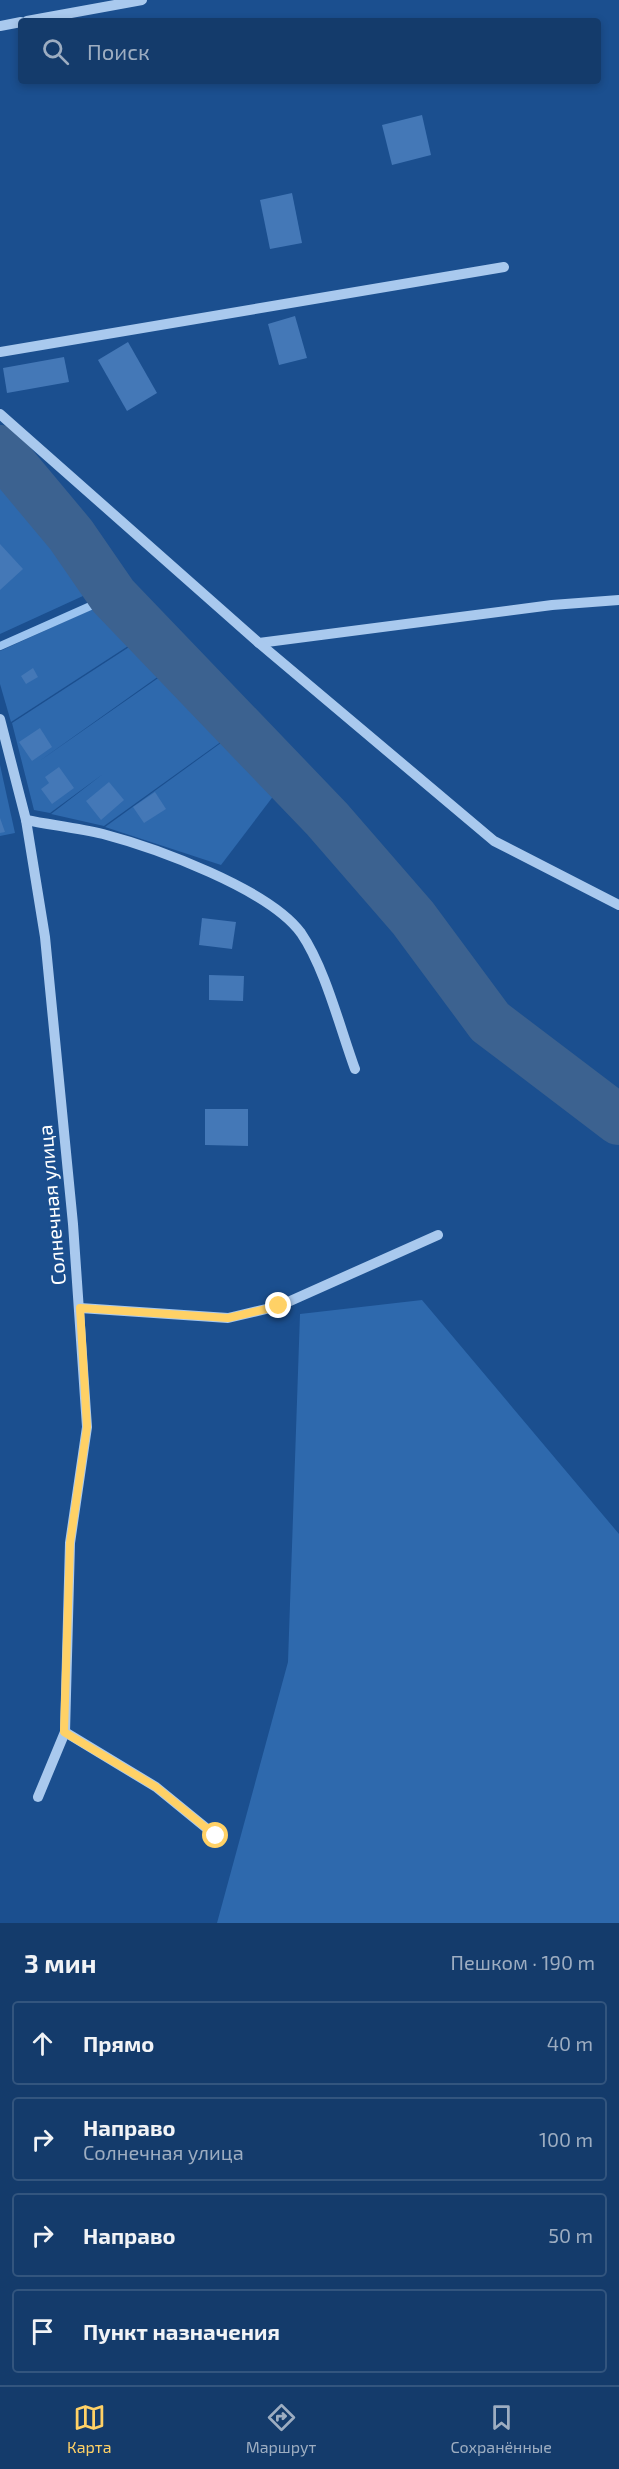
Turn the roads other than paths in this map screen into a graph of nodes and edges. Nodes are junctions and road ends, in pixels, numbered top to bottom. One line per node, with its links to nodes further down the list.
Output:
1 (142, 0): 2 (street)
2 (43, 18)
3 (18, 23): 4 (street)
4 (0, 26)
5 (504, 267): 6 (street)
6 (0, 352)
7 (0, 414): 9 (street)
8 (619, 600): 9 (street)
9 (260, 643): 12 (street)
10 (0, 719): 11 (street, Солнечная улица)
11 (26, 820): 13 (street); 15 (street, Солнечная улица)
12 (619, 905)
13 (355, 1069)
14 (438, 1235): 15 (street)
15 (80, 1308): 16 (street, Солнечная улица)
16 (64, 1732): 17 (street, Солнечная улица); 18 (street)
17 (38, 1797)
18 (216, 1836)

